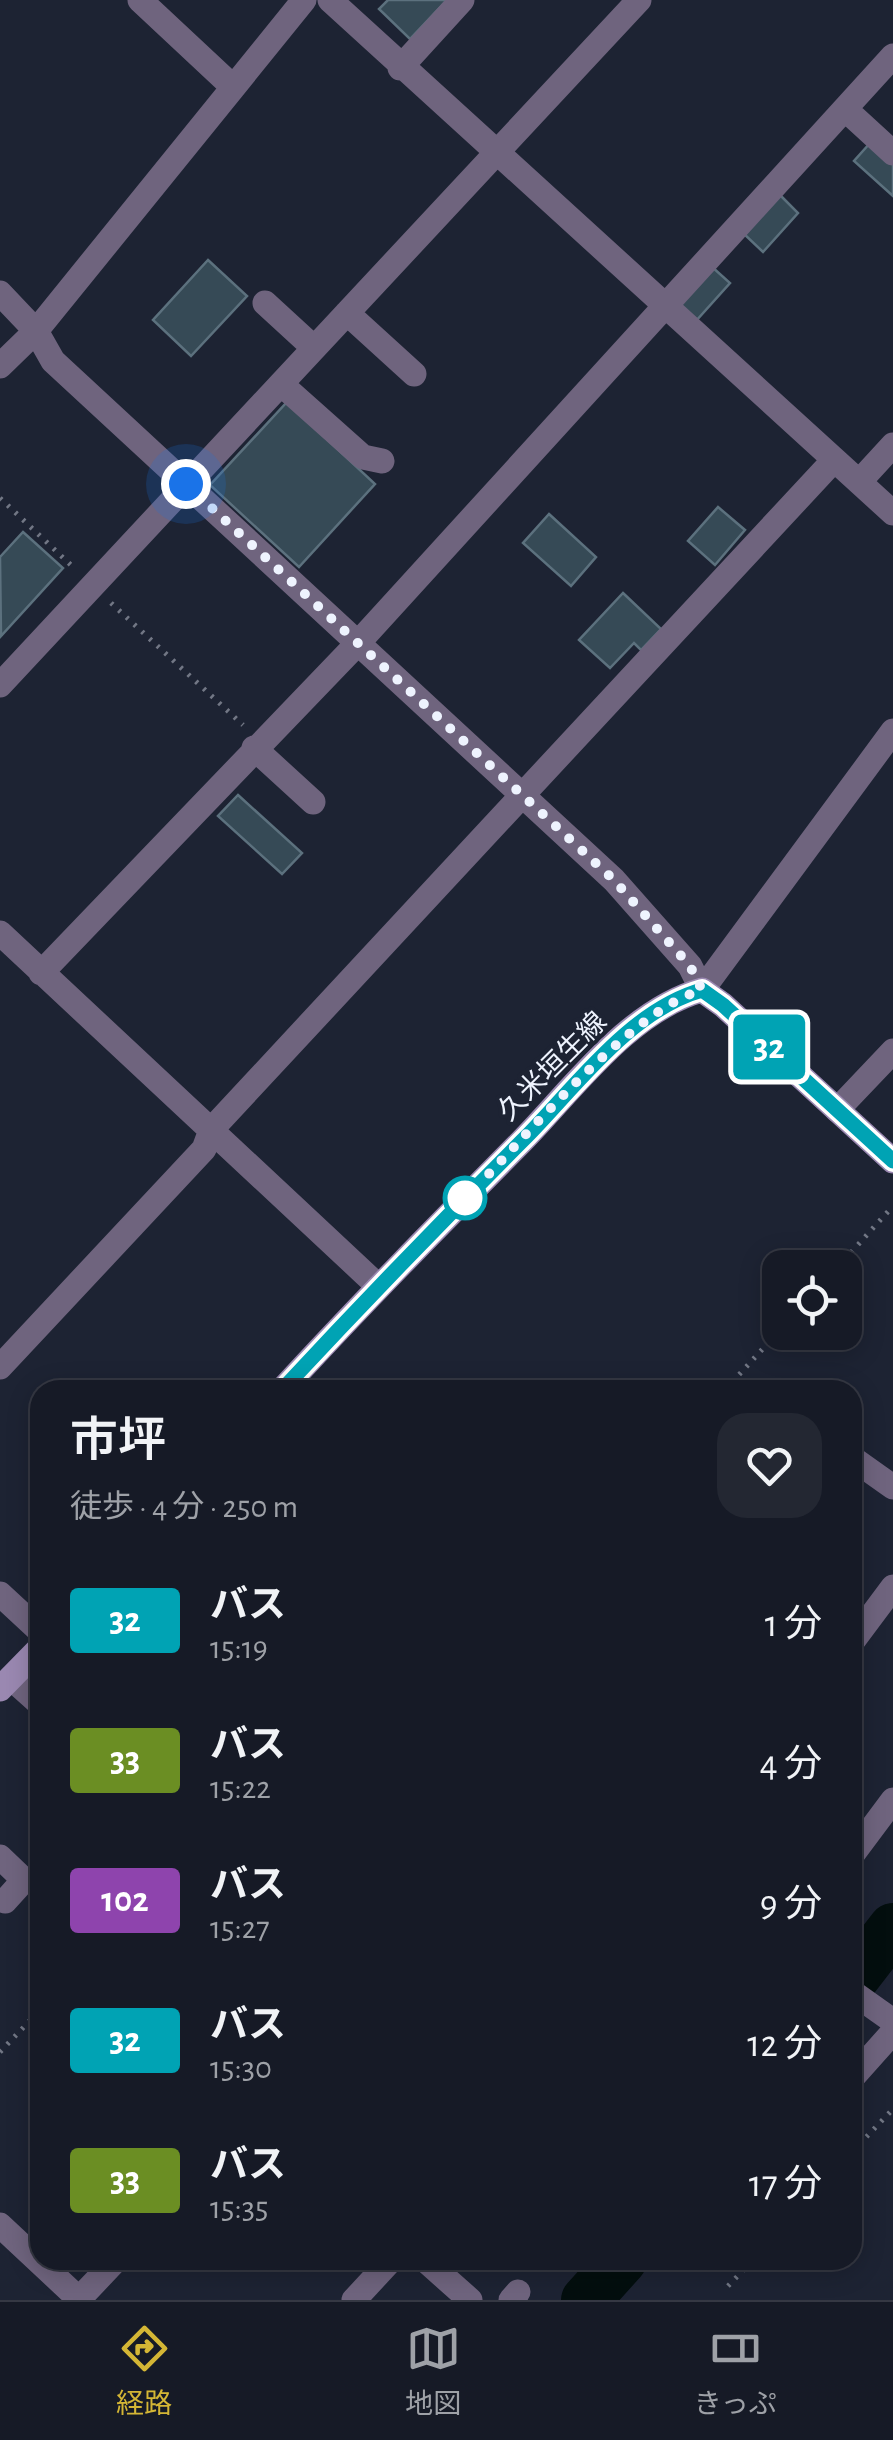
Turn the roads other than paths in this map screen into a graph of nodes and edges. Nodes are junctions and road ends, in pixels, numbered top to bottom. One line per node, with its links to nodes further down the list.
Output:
1 (140, 0): 8 (street)
2 (304, 0): 8 (street)
3 (330, 0): 7 (street)
4 (462, 0): 7 (street)
5 (639, 0): 10 (street)
6 (893, 56): 9 (street)
7 (400, 68): 10 (street)
8 (233, 87): 16 (street)
9 (845, 109): 11 (street); 14 (street)
10 (495, 151): 14 (street); 15 (street)
11 (893, 152)
12 (0, 293): 16 (street)
13 (265, 303): 17 (street)
14 (664, 305): 22 (street); 27 (street)
15 (347, 314): 17 (street); 19 (street)
16 (36, 331): 18 (street); 25 (street)
17 (314, 348): 20 (street)
18 (0, 366)
19 (414, 374)
20 (281, 384): 23 (street); 25 (street)
21 (893, 445): 24 (street)
22 (834, 460): 24 (street); 31 (street)
23 (382, 462)
24 (859, 482): 26 (street)
25 (186, 484): 27 (street); 28 (street)
26 (893, 512)
27 (358, 643): 30 (street); 31 (street)
28 (0, 685)
29 (893, 731): 35 (street)
30 (257, 744): 32 (street); 34 (street)
31 (524, 797): 35 (street); 38 (street)
32 (313, 802)
33 (0, 933): 34 (street)
34 (41, 973): 38 (street)
35 (702, 990): 37 (main road); 40 (main road, 久米垣生線)
36 (893, 1052): 37 (street)
37 (838, 1110): 39 (main road)
38 (211, 1130): 40 (street); 41 (street)
39 (893, 1161)
40 (378, 1286): 42 (main road, 久米垣生線)
41 (0, 1367)
42 (291, 1380)
43 (862, 1465): 44 (street)
44 (893, 1487)
45 (893, 1587): 48 (street)
46 (0, 1594): 47 (street)
47 (30, 1622)
48 (862, 1629)
49 (30, 1658): 50 (main road)
50 (6, 1683): 51 (street)
51 (30, 1698)
52 (893, 1800): 53 (street)
53 (862, 1842)
54 (0, 1858): 55 (street)
55 (5, 1901)
56 (862, 1998): 57 (street)
57 (893, 2021)
58 (893, 2032): 59 (street)
59 (862, 2067)
60 (1, 2229): 61 (street)
61 (30, 2255)
62 (47, 2270): 66 (street)
63 (107, 2270): 66 (street)
64 (382, 2270): 67 (street)
65 (436, 2270): 68 (street)
66 (80, 2300)
67 (354, 2300)
68 (470, 2300)

